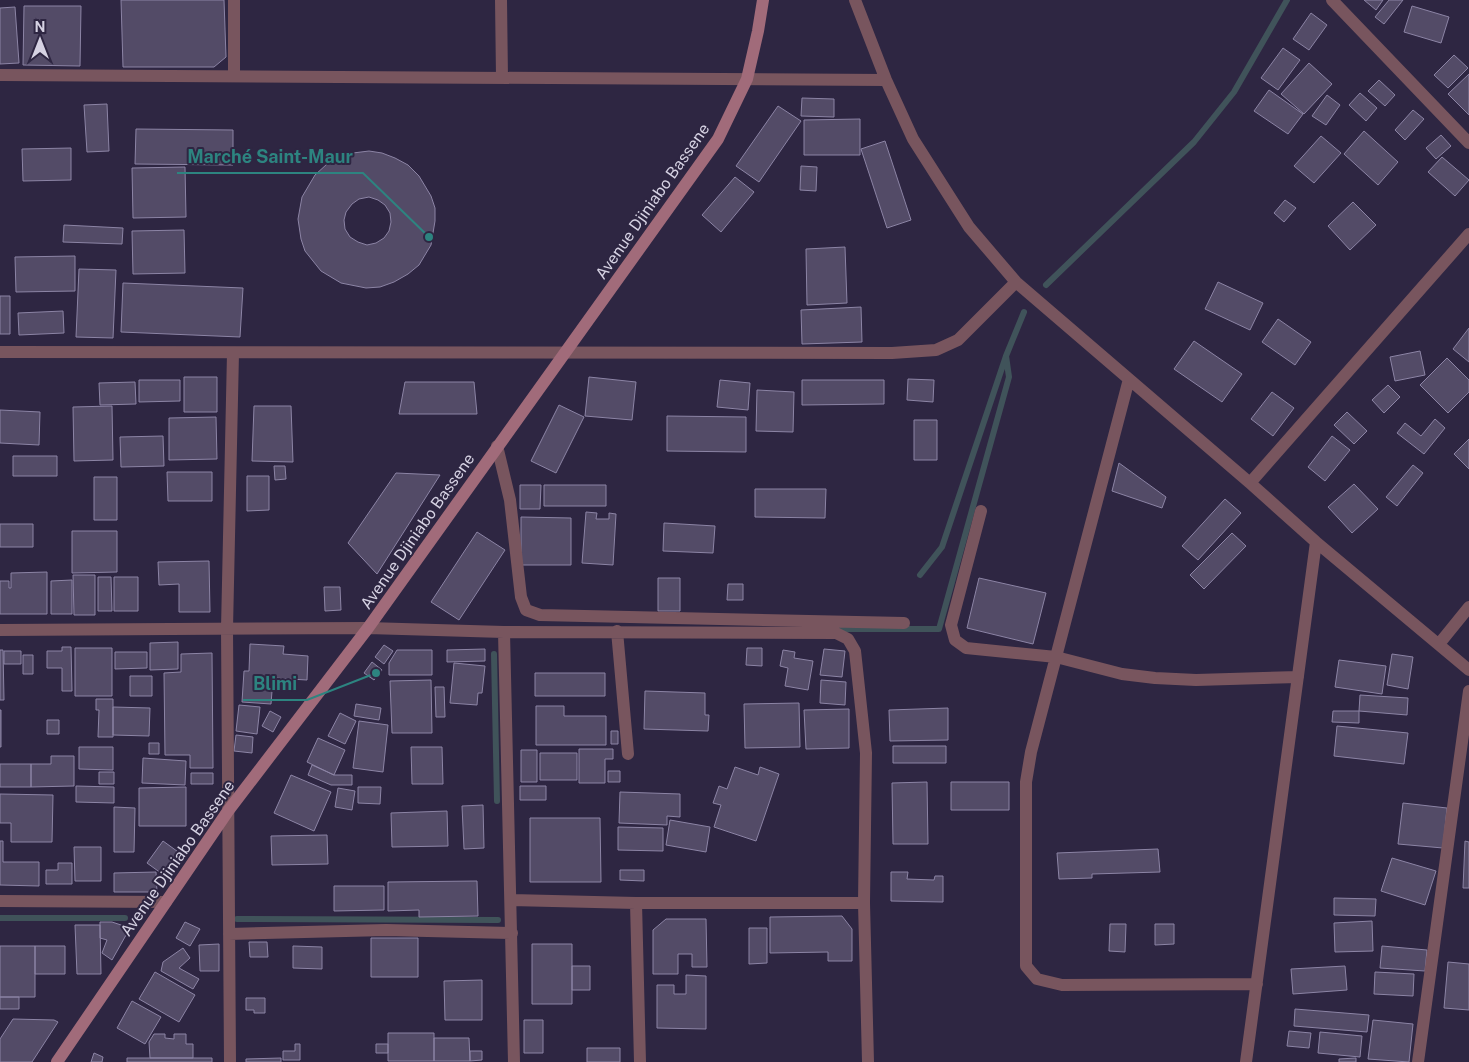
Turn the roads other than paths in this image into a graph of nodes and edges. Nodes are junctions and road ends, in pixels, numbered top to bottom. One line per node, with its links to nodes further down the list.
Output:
1 (234, 0): 7 (street)
2 (501, 0): 8 (street)
3 (763, 0): 9 (main road, Avenue Djiniabo Bassene)
4 (856, 0): 10 (street)
5 (1332, 0): 11 (street)
6 (0, 75): 7 (street)
7 (234, 75): 8 (street)
8 (502, 78): 9 (street)
9 (747, 78): 10 (street); 16 (main road, Avenue Djiniabo Bassene)
10 (886, 80): 13 (street)
11 (1469, 143)
12 (1469, 234): 19 (street)
13 (1016, 282): 16 (street); 17 (street)
14 (0, 352): 15 (street)
15 (233, 353): 16 (street); 25 (street)
16 (562, 354): 18 (main road, Avenue Djiniabo Bassene)
17 (1129, 379): 19 (street); 30 (street)
18 (497, 446): 23 (street); 24 (main road, Avenue Djiniabo Bassene)
19 (1250, 483): 21 (street)
20 (981, 511): 30 (street)
21 (1316, 542): 29 (street); 32 (street)
22 (1469, 607): 29 (street)
23 (904, 623)
24 (368, 628): 25 (street); 28 (street); 35 (main road, Avenue Djiniabo Bassene)
25 (227, 629): 26 (street); 35 (street)
26 (0, 630)
27 (617, 631): 28 (street); 34 (street); 40 (street)
28 (504, 632): 36 (street)
29 (1439, 644): 31 (street)
30 (1056, 657): 32 (street); 43 (street)
31 (1469, 670)
32 (1298, 677): 43 (street)
33 (1469, 691): 50 (street)
34 (628, 754)
35 (228, 811): 38 (main road, Avenue Djiniabo Bassene); 42 (street)
36 (511, 900): 39 (street); 41 (street)
37 (0, 901): 38 (street)
38 (166, 902): 44 (main road, Avenue Djiniabo Bassene)
39 (636, 903): 40 (street); 47 (street)
40 (864, 903): 48 (street)
41 (512, 933): 42 (street); 46 (street)
42 (229, 934): 45 (street)
43 (1257, 984): 49 (street)
44 (57, 1062)
45 (230, 1062)
46 (514, 1062)
47 (640, 1062)
48 (868, 1062)
49 (1246, 1062)
50 (1418, 1062)

